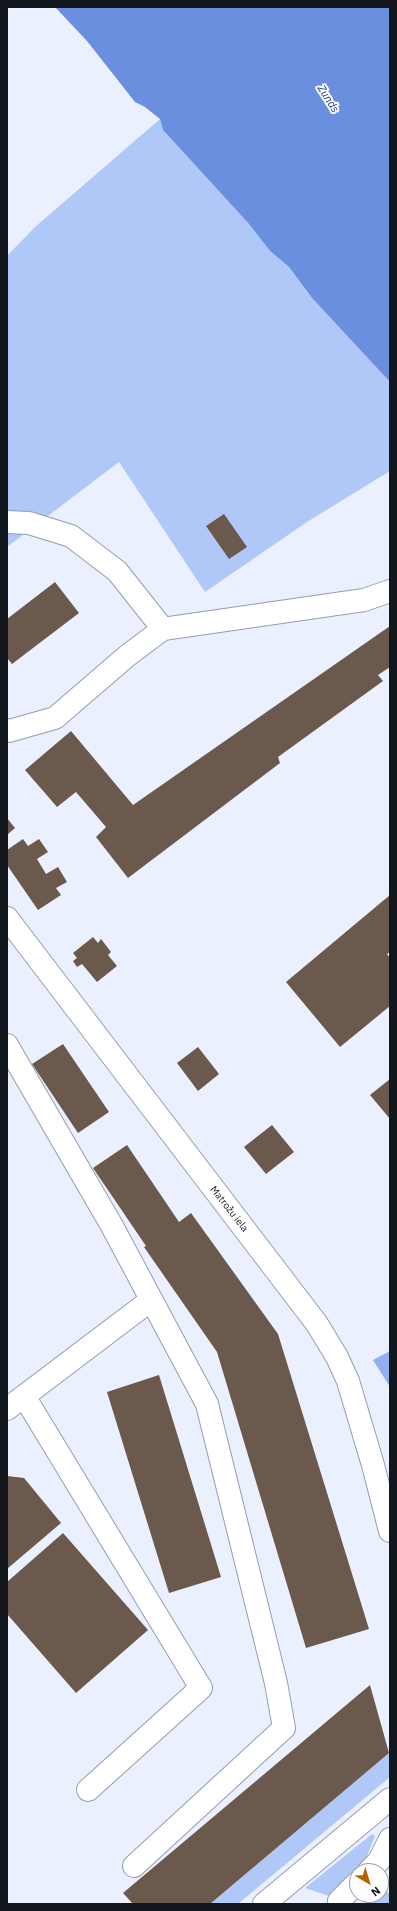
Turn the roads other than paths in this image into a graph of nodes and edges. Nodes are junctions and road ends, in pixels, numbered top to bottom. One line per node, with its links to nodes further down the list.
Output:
1 (7, 522): 3 (street)
2 (390, 591): 3 (street)
3 (163, 629): 4 (street)
4 (7, 730)
5 (7, 918): 9 (street, Matrožu iela)
6 (7, 1044): 7 (street)
7 (152, 1300): 8 (street); 14 (street)
8 (16, 1402): 10 (street)
9 (390, 1531)
10 (88, 1790)
11 (390, 1804): 17 (street)
12 (390, 1839): 13 (street)
13 (381, 1863)
14 (134, 1866)
15 (349, 1891): 16 (street)
16 (339, 1901)
17 (264, 1904)

